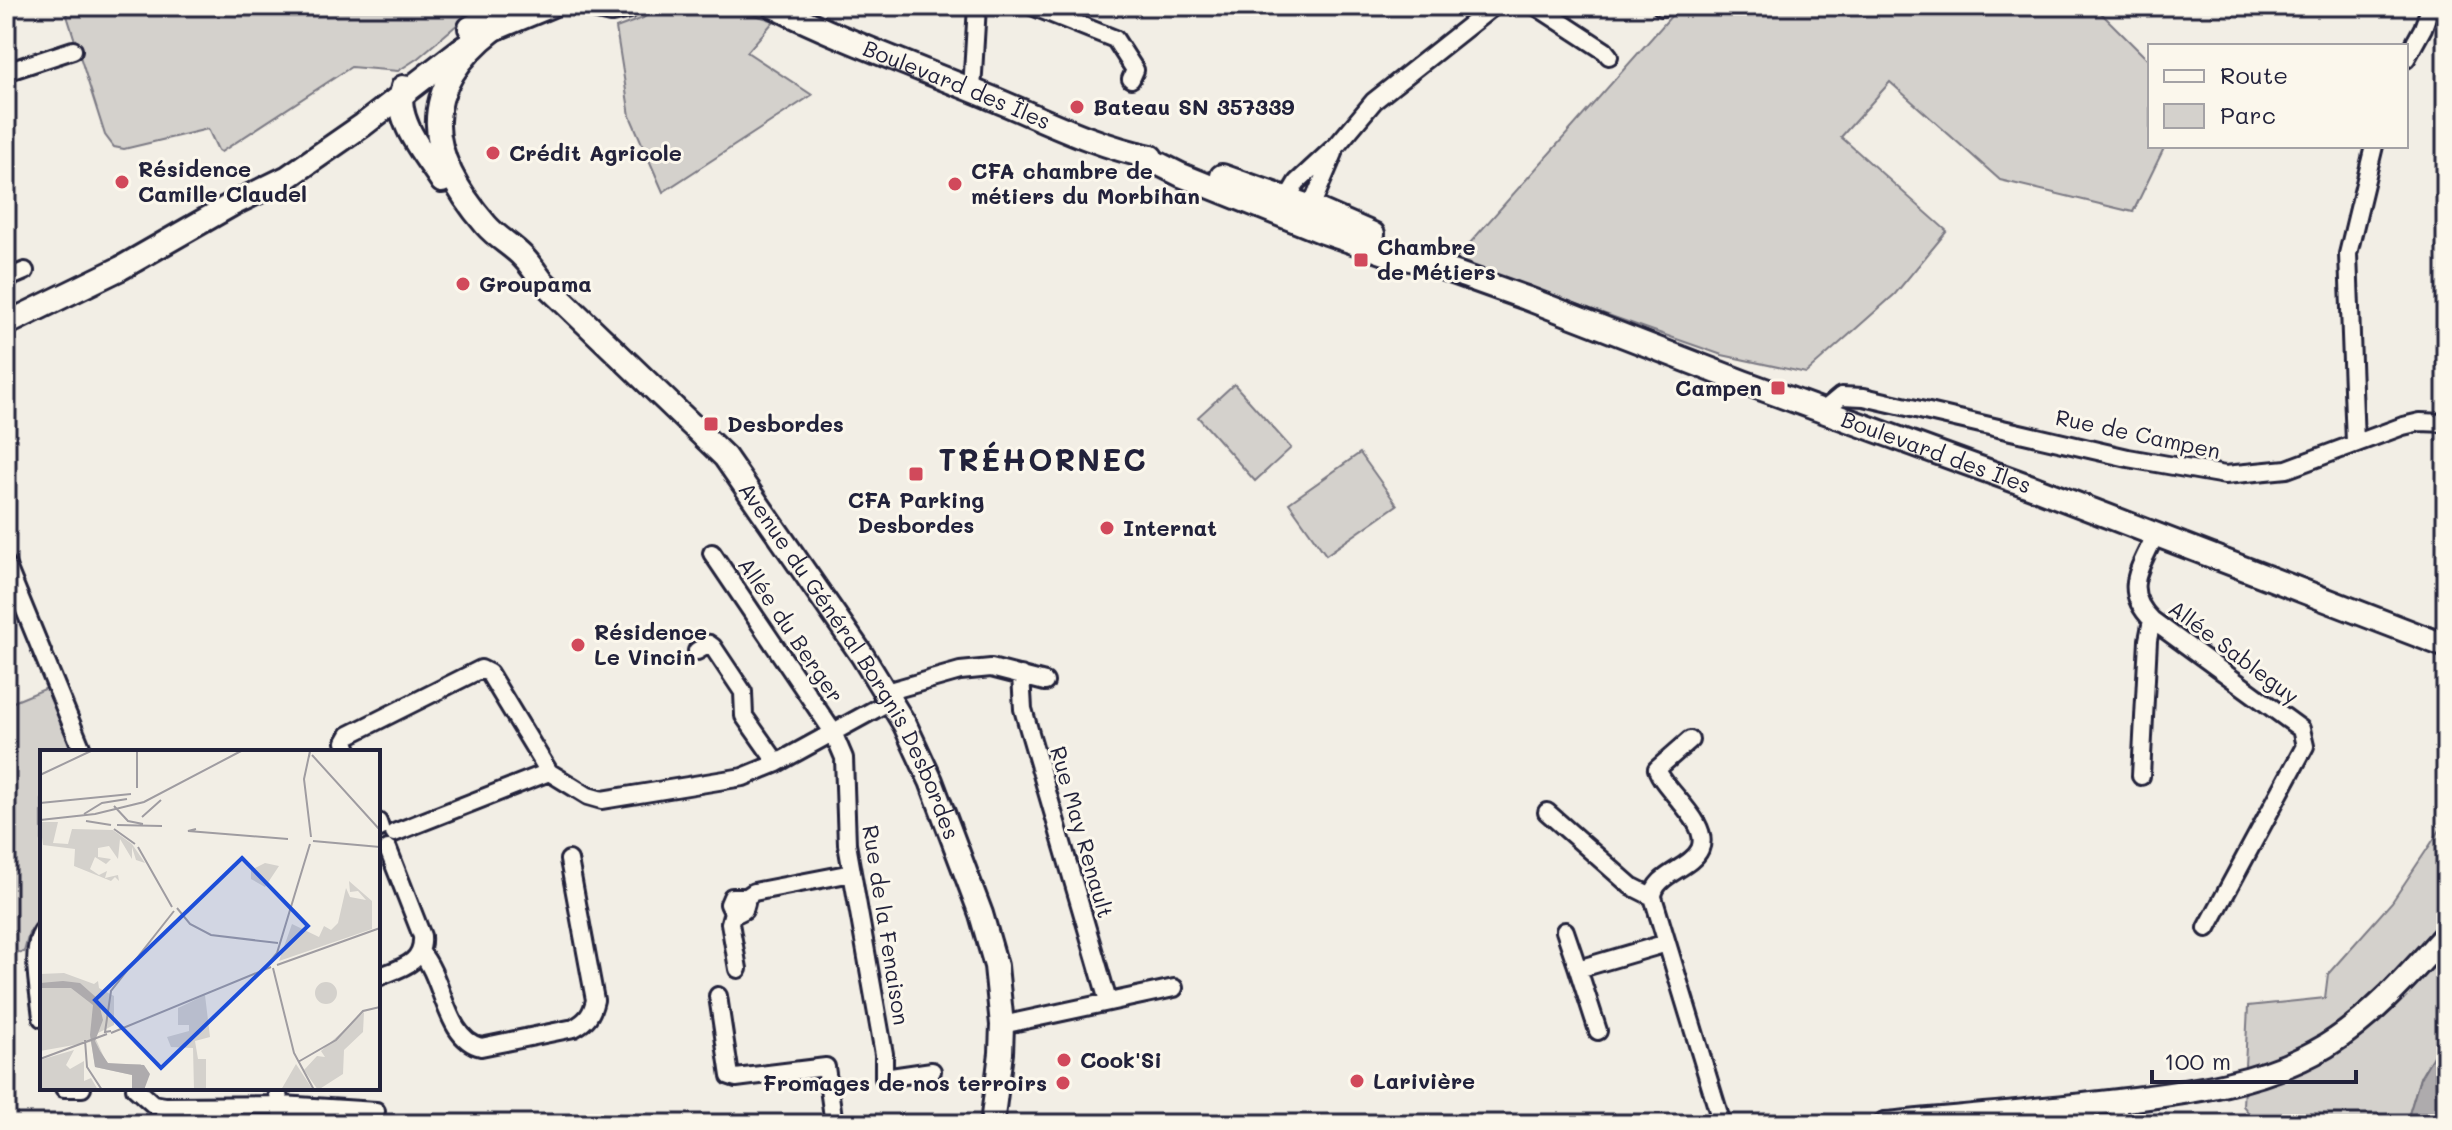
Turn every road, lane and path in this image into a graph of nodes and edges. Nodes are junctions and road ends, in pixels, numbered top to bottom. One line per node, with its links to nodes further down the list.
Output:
1 (506, 6): 15 (main road)
2 (550, 6): 11 (main road)
3 (594, 6): 4 (main road)
4 (629, 6)
5 (977, 6): 18 (street)
6 (1032, 6): 17 (street)
7 (1494, 6): 22 (street)
8 (1536, 6): 14 (street)
9 (2431, 6): 13 (street)
10 (770, 7): 18 (main road, Boulevard des Îles)
11 (494, 29): 19 (main road); 26 (main road, Avenue du Général Borgnis Desbordes)
12 (73, 50): 16 (street)
13 (2408, 55)
14 (1609, 56)
15 (419, 67): 19 (main road); 24 (main road)
16 (6, 72)
17 (1131, 79)
18 (972, 90): 25 (main road, Boulevard des Îles)
19 (400, 96): 20 (main road); 21 (main road, Avenue du Général Borgnis Desbordes)
20 (363, 125): 21 (main road); 24 (main road)
21 (410, 131): 26 (main road, Avenue du Général Borgnis Desbordes)
22 (1338, 144): 25 (street); 25 (street)
23 (2374, 148): 32 (street)
24 (231, 205): 29 (main road)
25 (1293, 210): 30 (main road, Boulevard des Îles)
26 (485, 224): 41 (main road, Avenue du Général Borgnis Desbordes)
27 (25, 271): 28 (street)
28 (6, 279)
29 (6, 324)
30 (1823, 411): 32 (street, Rue de Campen); 33 (main road, Boulevard des Îles)
31 (2446, 423): 32 (street, Rue de Campen)
32 (2355, 443)
33 (2155, 535): 36 (street, Allée Sableguy); 37 (main road, Boulevard des Îles)
34 (712, 553): 42 (street, Allée du Berger)
35 (6, 564): 44 (street)
36 (2152, 620): 48 (street); 54 (street, Allée Sableguy)
37 (2446, 646)
38 (697, 651): 46 (street)
39 (1021, 675): 40 (street); 41 (street); 66 (street, Rue May Renault)
40 (1045, 682)
41 (889, 696): 42 (street); 67 (main road, Avenue du Général Borgnis Desbordes)
42 (833, 732): 46 (street); 52 (street, Rue de la Fenaison)
43 (1690, 740): 53 (street)
44 (82, 750)
45 (348, 750): 47 (street)
46 (777, 763): 47 (street)
47 (549, 772): 50 (street)
48 (2141, 776)
49 (1547, 812): 53 (street)
50 (383, 835): 59 (street)
51 (569, 860): 59 (street)
52 (852, 873): 60 (street); 69 (street, Rue de la Fenaison)
53 (1653, 897): 58 (street)
54 (2207, 928)
55 (1565, 931): 61 (street)
56 (2446, 934): 72 (main road)
57 (40, 935): 64 (street)
58 (1667, 943): 61 (street); 77 (street)
59 (421, 953): 62 (street)
60 (738, 969)
61 (1578, 969): 68 (street)
62 (380, 976)
63 (1174, 988): 66 (street)
64 (40, 996)
65 (718, 996): 76 (street)
66 (1108, 1001): 67 (street)
67 (1002, 1025): 74 (main road, Avenue du Général Borgnis Desbordes)
68 (1598, 1031)
69 (932, 1071)
70 (137, 1090): 71 (street)
71 (280, 1096): 73 (street); 75 (street)
72 (2118, 1101): 78 (main road); 79 (street)
73 (376, 1111)
74 (993, 1122)
75 (283, 1124)
76 (834, 1124)
77 (1722, 1124)
78 (1885, 1124)
79 (2120, 1124)

